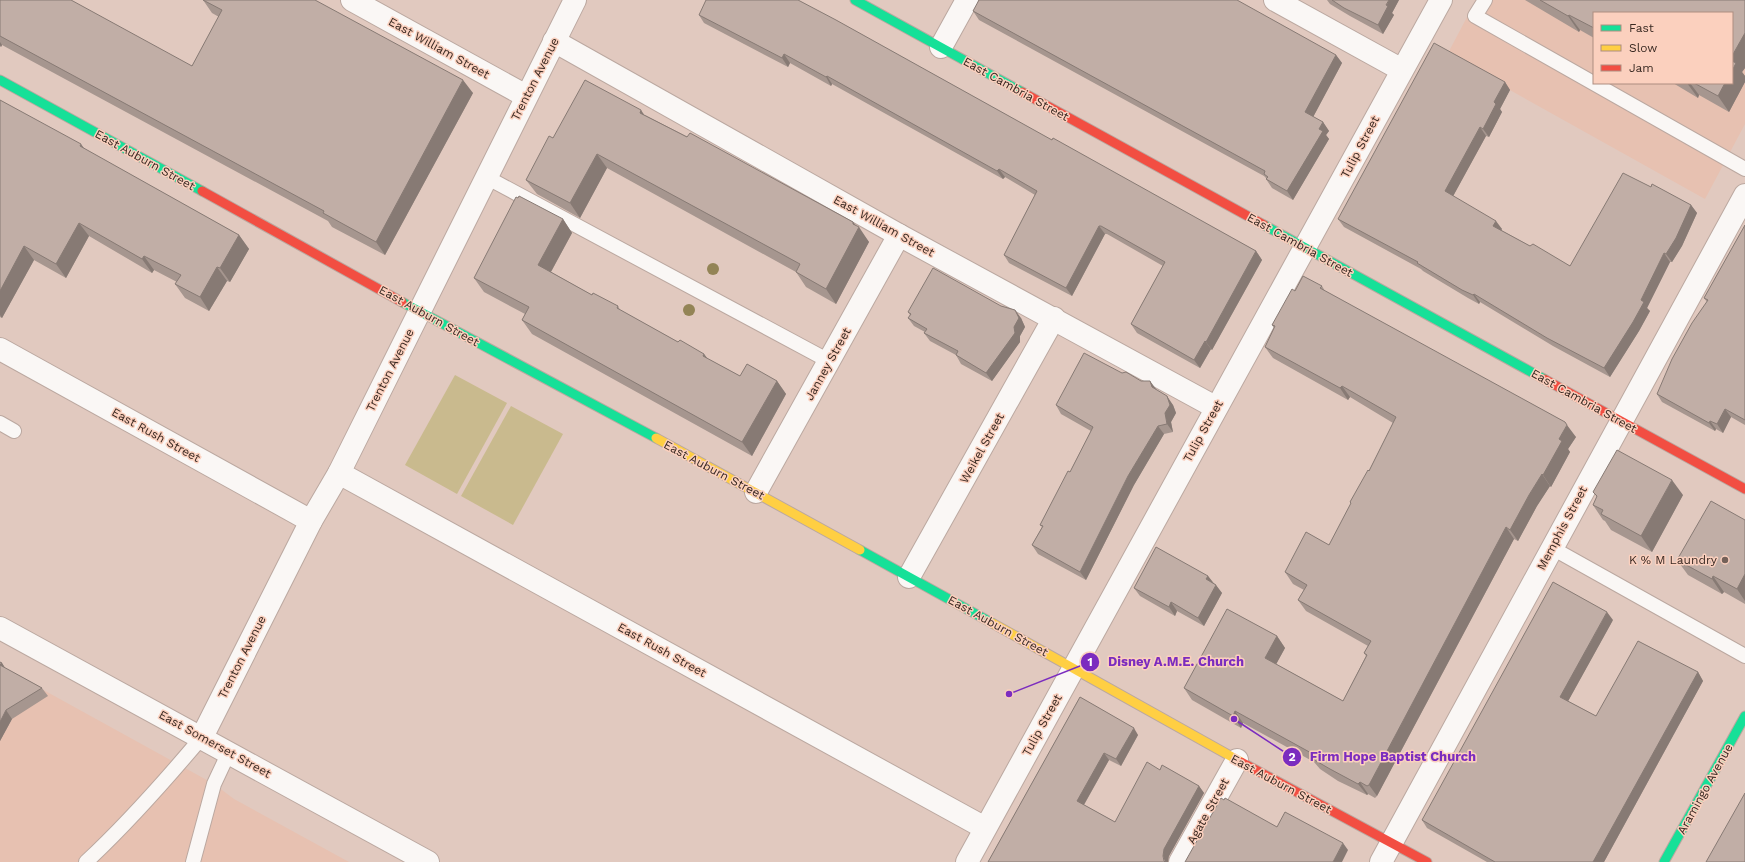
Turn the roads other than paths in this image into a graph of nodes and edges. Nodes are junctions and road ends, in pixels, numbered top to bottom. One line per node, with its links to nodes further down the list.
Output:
1 (352, 0): 14 (street, East William Street)
2 (575, 0): 8 (street, Trenton Avenue)
3 (855, 0): 9 (street, East Cambria Street)
4 (967, 0): 9 (street)
5 (1275, 0): 10 (street)
6 (1441, 0): 10 (street, Tulip Street)
7 (1485, 0): 12 (lane)
8 (554, 41): 14 (street, Trenton Avenue); 18 (street, East William Street)
9 (941, 47): 19 (street, East Cambria Street)
10 (1402, 70): 19 (street, Tulip Street)
11 (0, 80): 20 (street, East Auburn Street)
12 (1593, 83)
13 (1595, 84): 15 (lane)
14 (526, 96): 16 (street, Trenton Avenue)
15 (1745, 169)
16 (486, 177): 20 (street, Trenton Avenue); 23 (lane)
17 (1745, 194): 25 (street, Memphis Street)
18 (899, 235): 21 (street, East William Street); 23 (street, Janney Street)
19 (1306, 248): 24 (street, Tulip Street); 25 (street, East Cambria Street)
20 (420, 312): 28 (street, Trenton Avenue); 30 (street, East Auburn Street)
21 (1054, 318): 24 (street, East William Street); 33 (street, Weikel Street)
22 (0, 349): 31 (street, East Rush Street)
23 (829, 361): 30 (street, Janney Street)
24 (1216, 408): 36 (street, Tulip Street)
25 (1620, 421): 29 (street, East Cambria Street); 32 (street, Memphis Street)
26 (0, 423): 27 (lane)
27 (14, 431)
28 (338, 473): 31 (street, Trenton Avenue); 41 (street, East Rush Street)
29 (1745, 489)
30 (756, 492): 33 (street, East Auburn Street)
31 (311, 521): 38 (street, Trenton Avenue)
32 (1552, 548): 35 (lane); 42 (street, Memphis Street)
33 (909, 577): 36 (street, East Auburn Street)
34 (0, 628): 38 (street, East Somerset Street)
35 (1745, 656)
36 (1073, 668): 40 (street, East Auburn Street); 41 (street, Tulip Street)
37 (1745, 716): 50 (street, Aramingo Avenue)
38 (202, 737): 39 (street, East Somerset Street); 43 (lane)
39 (229, 752): 44 (lane); 45 (street, East Somerset Street)
40 (1236, 760): 42 (street, East Auburn Street); 47 (street, Agate Street)
41 (985, 828): 46 (street, Tulip Street)
42 (1392, 843): 48 (street, Memphis Street); 49 (street, East Auburn Street)
43 (86, 862)
44 (193, 862)
45 (427, 862)
46 (967, 862)
47 (1180, 862)
48 (1381, 862)
49 (1427, 862)
50 (1664, 862)

